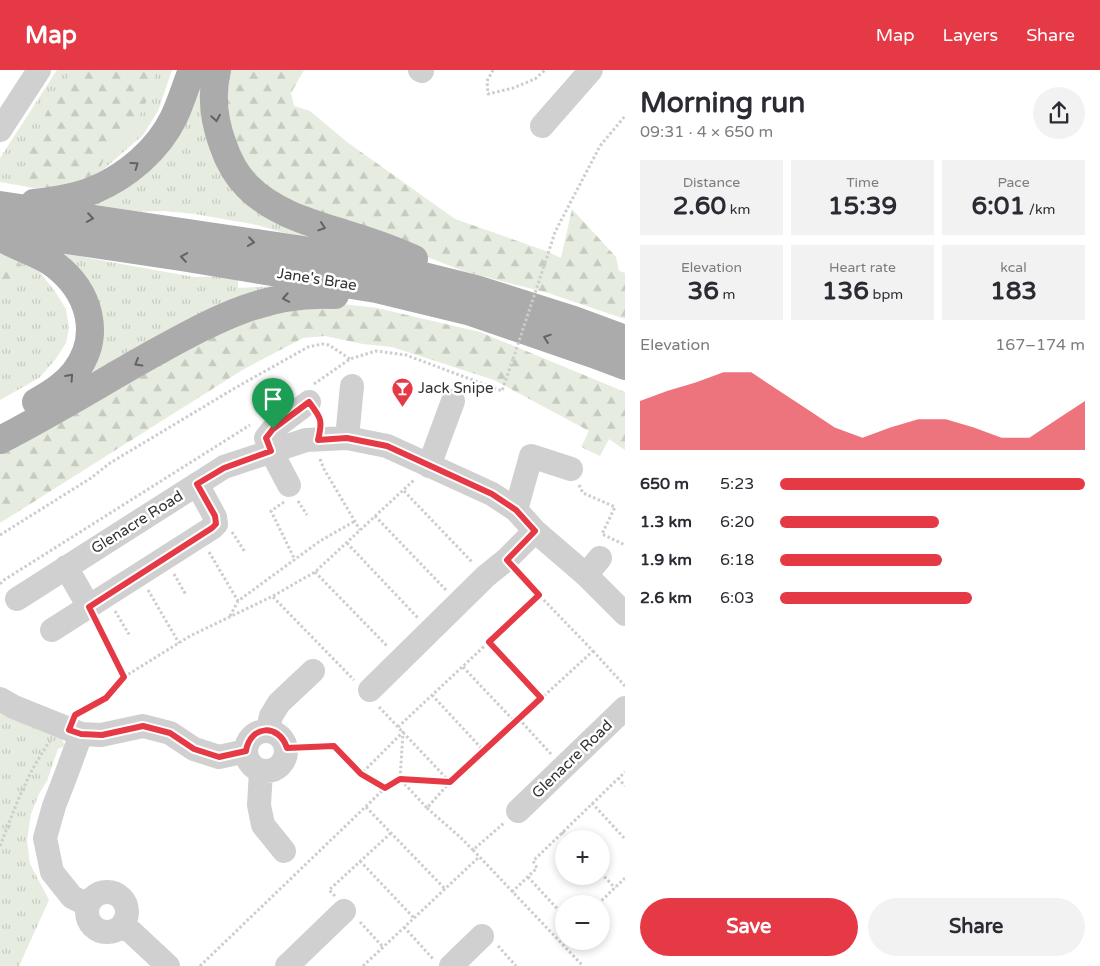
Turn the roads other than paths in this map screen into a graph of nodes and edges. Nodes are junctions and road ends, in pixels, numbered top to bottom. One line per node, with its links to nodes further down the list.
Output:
1 (39, 70): 6 (street)
2 (192, 70): 7 (main road, one-way to 2)
3 (218, 70): 9 (main road, one-way to 9)
4 (591, 70): 5 (street)
5 (542, 126)
6 (0, 130)
7 (2, 214): 9 (main road, Jane's Brae, one-way to 9); 10 (main road, Jane's Brae, one-way to 7)
8 (0, 236): 20 (main road, one-way to 8)
9 (476, 289): 11 (main road, Jane's Brae)
10 (422, 300): 14 (main road, Jane's Brae, one-way to 10); 22 (main road, one-way to 22)
11 (574, 320): 12 (main road); 13 (main road, Jane's Brae)
12 (625, 326)
13 (625, 339)
14 (593, 354): 15 (main road, Jane's Brae); 16 (main road)
15 (625, 366)
16 (625, 373)
17 (352, 386): 21 (street)
18 (453, 401): 24 (street)
19 (309, 402): 23 (street)
20 (0, 422)
21 (347, 438): 23 (street, Glenacre Road); 24 (street, Glenacre Road)
22 (0, 440)
23 (271, 451): 26 (street, Glenacre Road); 27 (street)
24 (429, 466): 28 (street, Glenacre Road)
25 (571, 469): 28 (street)
26 (197, 484): 30 (street, Glenacre Road); 32 (street)
27 (288, 493)
28 (516, 510): 29 (street, Glenacre Road)
29 (535, 531): 33 (street, Glenacre Road); 36 (street)
30 (66, 567): 31 (street, Glenacre Road); 32 (street)
31 (17, 599)
32 (97, 601): 34 (street)
33 (625, 614)
34 (52, 630)
35 (313, 671): 40 (street)
36 (370, 694)
37 (0, 700): 39 (street)
38 (625, 708): 43 (street, Glenacre Road)
39 (70, 730): 41 (street); 47 (street)
40 (268, 730): 41 (street); 42 (street)
41 (246, 751): 42 (street)
42 (261, 771): 44 (street)
43 (518, 810)
44 (284, 851)
45 (348, 911): 48 (street)
46 (482, 936): 49 (street)
47 (168, 966)
48 (287, 966)
49 (451, 966)

